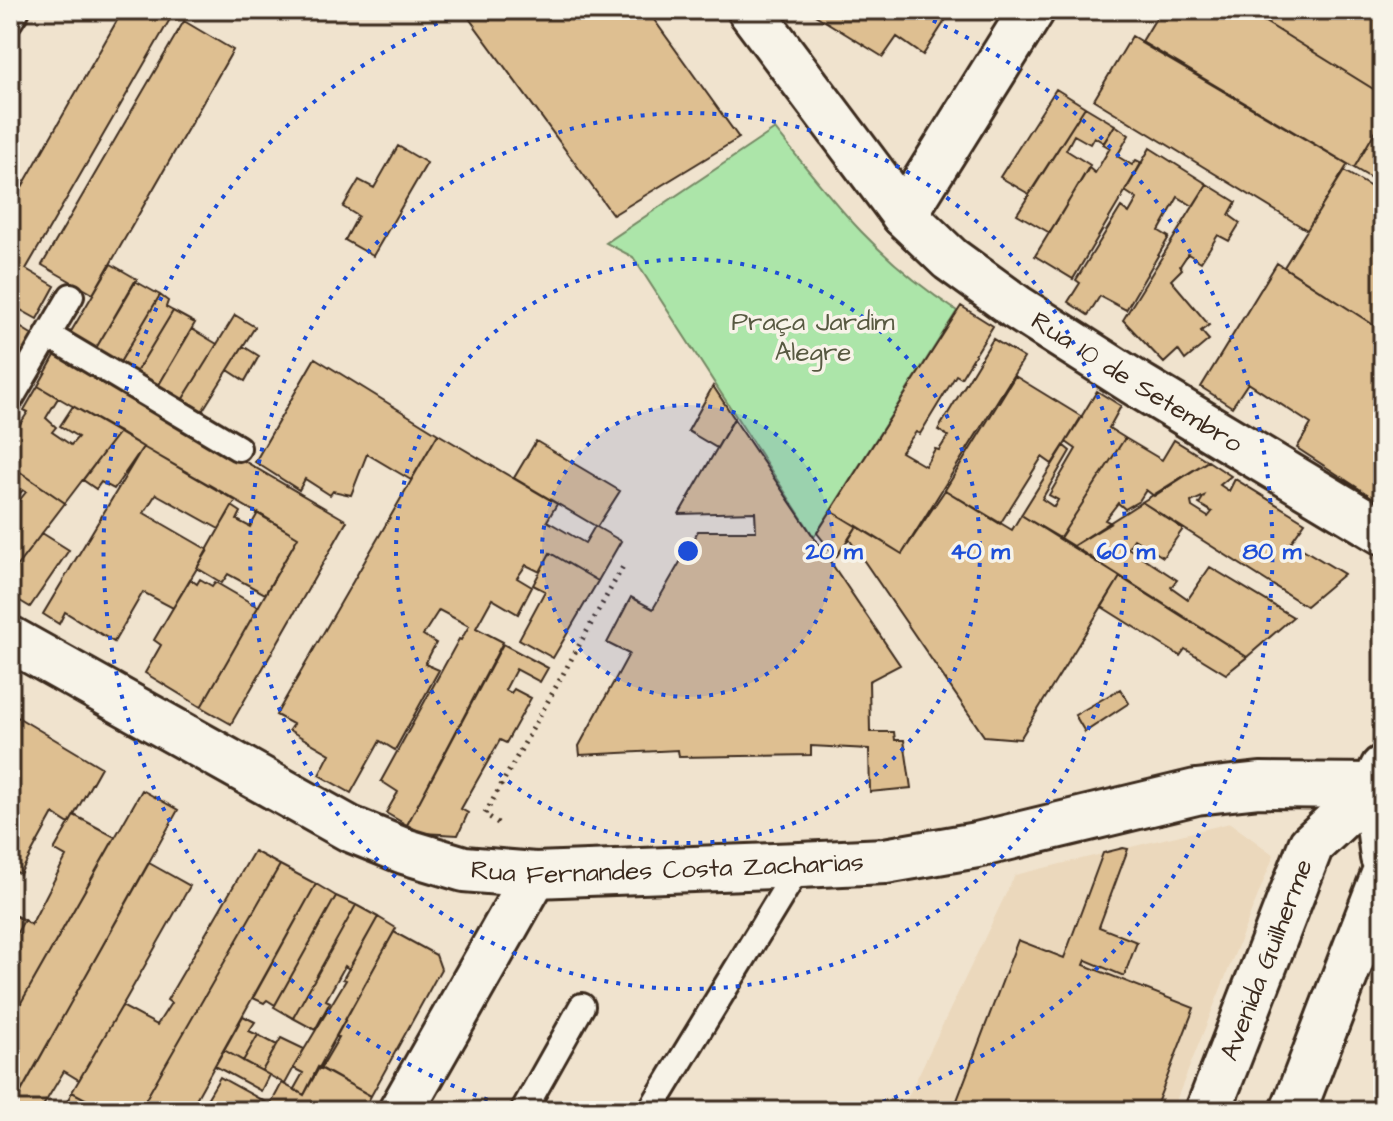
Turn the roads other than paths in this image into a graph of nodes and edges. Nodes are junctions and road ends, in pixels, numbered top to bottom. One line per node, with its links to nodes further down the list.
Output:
1 (17, 10): 4 (lane)
2 (750, 10): 5 (street, Rua 10 de Setembro)
3 (1032, 10): 5 (street)
4 (10, 21)
5 (904, 215): 10 (street, Rua 10 de Setembro)
6 (71, 296): 7 (lane)
7 (48, 335): 8 (lane); 9 (lane)
8 (10, 400)
9 (238, 448)
10 (1383, 532)
11 (10, 639): 15 (street, Rua Fernandes Costa Zacharias)
12 (1379, 777): 13 (street); 14 (street, Rua Fernandes Costa Zacharias); 21 (street, Avenida Guilherme)
13 (1383, 857)
14 (800, 865): 15 (street, Rua Fernandes Costa Zacharias); 20 (lane)
15 (535, 875): 18 (street)
16 (1383, 877): 22 (street)
17 (582, 1006): 19 (lane)
18 (401, 1111)
19 (523, 1111)
20 (650, 1111)
21 (1208, 1111)
22 (1293, 1111)

